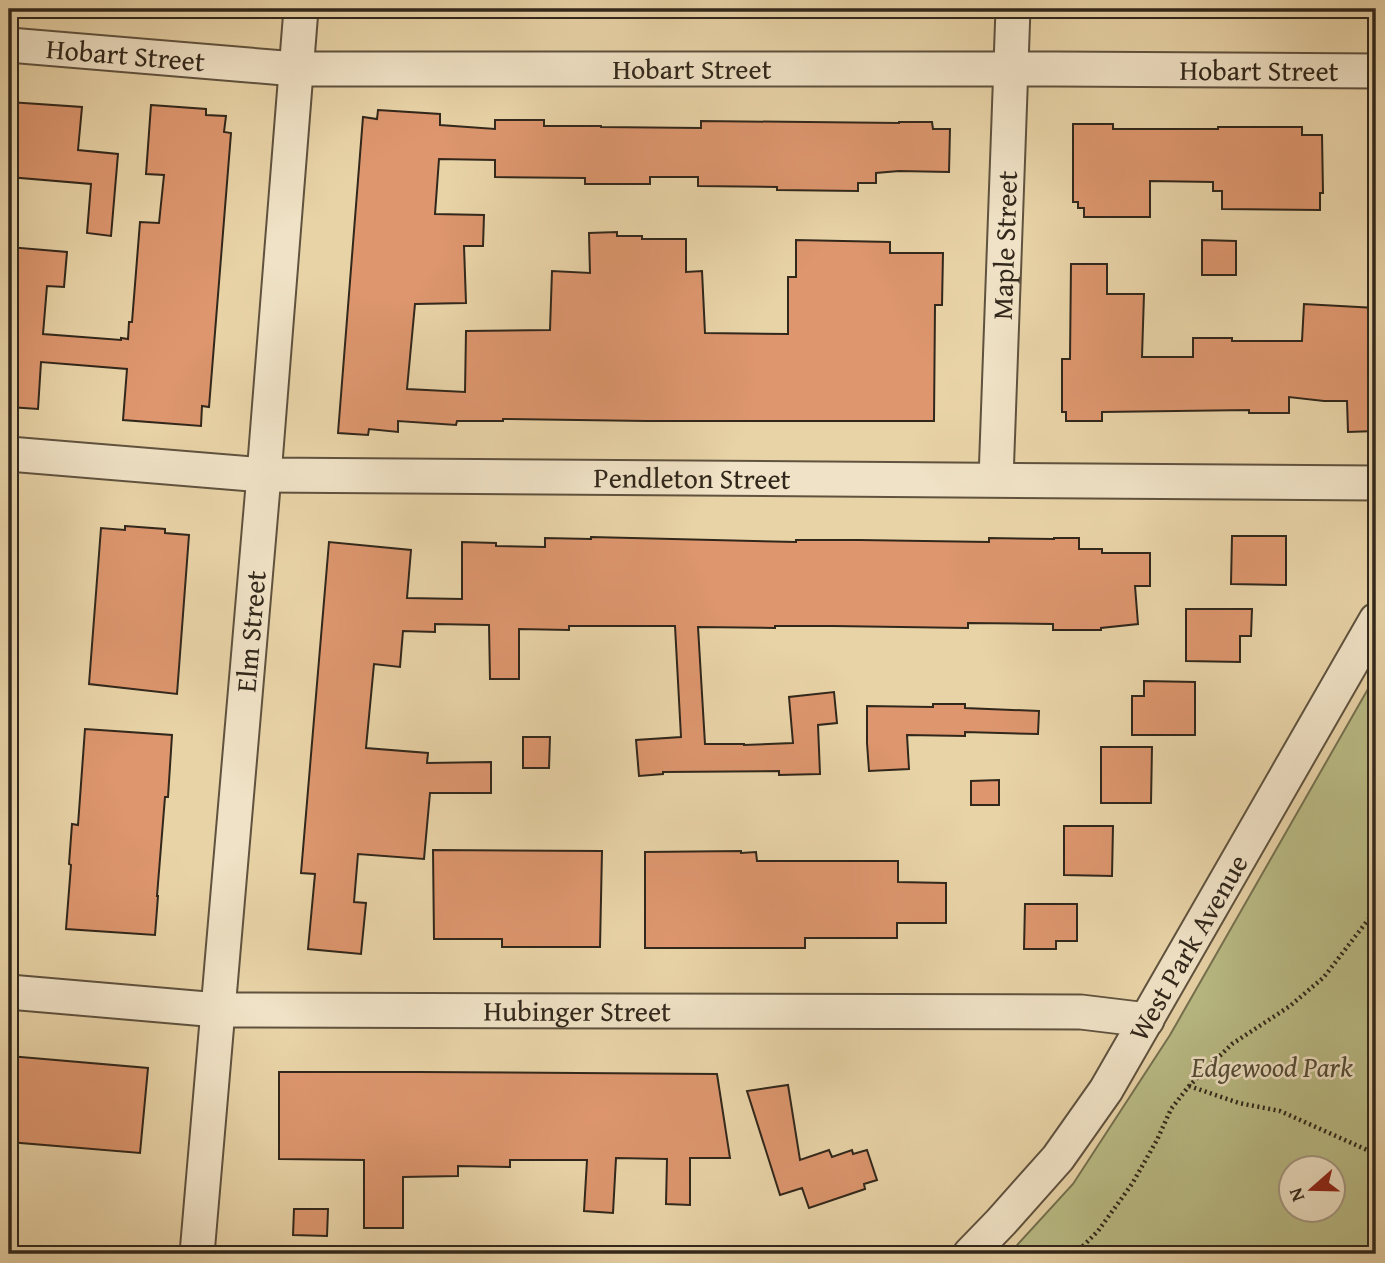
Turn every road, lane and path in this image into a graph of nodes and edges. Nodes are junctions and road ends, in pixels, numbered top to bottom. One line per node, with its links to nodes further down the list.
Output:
1 (301, 9): 4 (street, Elm Street)
2 (1013, 9): 5 (street, Maple Street)
3 (9, 46): 4 (street, Hobart Street)
4 (296, 69): 5 (street, Hobart Street); 8 (street, Elm Street)
5 (1011, 69): 6 (street, Hobart Street); 9 (street, Maple Street)
6 (1376, 71)
7 (9, 454): 8 (street, Pendleton Street)
8 (264, 475): 9 (street, Pendleton Street); 14 (street, Elm Street)
9 (996, 479): 10 (street, Pendleton Street)
10 (1376, 483)
11 (1376, 620): 15 (street, West Park Avenue)
12 (1376, 905): 16 (path)
13 (9, 992): 14 (street, Hubinger Street)
14 (218, 1010): 15 (street, Hubinger Street); 18 (street, Elm Street)
15 (1147, 1020): 19 (street, West Park Avenue)
16 (1189, 1086): 17 (path); 20 (path)
17 (1376, 1154)
18 (197, 1254)
19 (970, 1254)
20 (1075, 1254)

